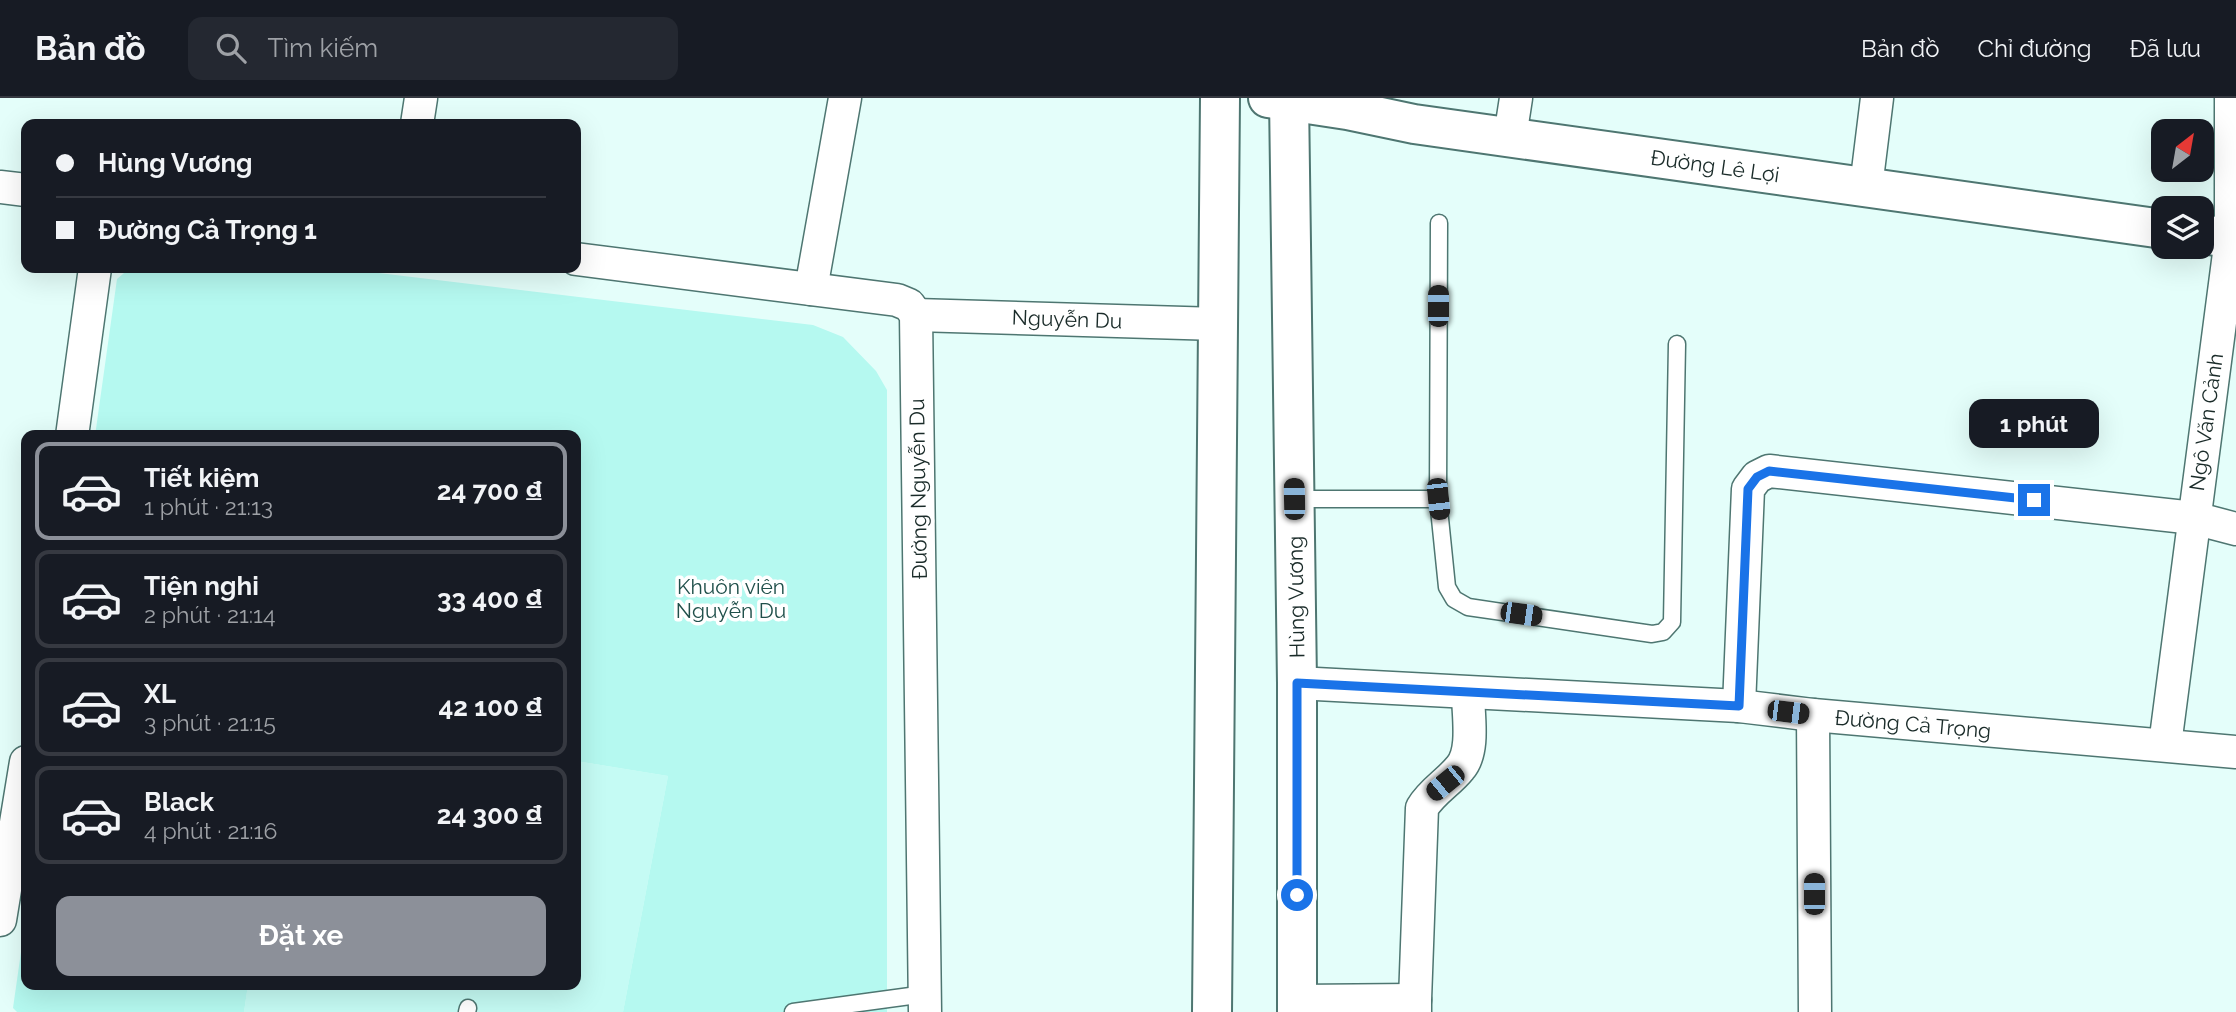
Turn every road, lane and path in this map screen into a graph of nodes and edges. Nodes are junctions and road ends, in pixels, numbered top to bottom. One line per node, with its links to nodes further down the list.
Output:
1 (421, 98): 8 (street)
2 (845, 98): 18 (street)
3 (1220, 98): 20 (main road)
4 (1517, 98): 9 (street)
5 (1877, 98): 11 (street)
6 (2231, 98): 15 (street, Ngô Văn Cảnh)
7 (1282, 99): 9 (main road, Đường Lê Lợi); 23 (main road, Hùng Vương)
8 (418, 119)
9 (1510, 137): 11 (main road, Đường Lê Lợi)
10 (0, 187): 12 (street)
11 (1866, 187): 14 (main road, Đường Lê Lợi)
12 (21, 189)
13 (1438, 223): 24 (lane)
14 (2151, 227)
15 (2223, 237): 25 (street, Ngô Văn Cảnh)
16 (581, 260): 18 (street)
17 (94, 273): 22 (street)
18 (811, 289): 19 (street)
19 (916, 315): 20 (street, Nguyễn Du); 35 (street, Đường Nguyễn Du)
20 (1218, 324): 39 (main road)
21 (1677, 344): 24 (lane)
22 (73, 430)
23 (1294, 499): 24 (lane); 27 (main road, Hùng Vương)
24 (1438, 499)
25 (2193, 518): 26 (street); 29 (street); 31 (street, Ngô Văn Cảnh)
26 (2236, 529)
27 (1297, 683): 28 (street, Đường Cả Trọng); 36 (main road, Hùng Vương)
28 (1468, 693): 29 (street, Đường Cả Trọng); 37 (street)
29 (1739, 706): 30 (street, Đường Cả Trọng)
30 (1813, 715): 31 (street, Đường Cả Trọng); 40 (street)
31 (2165, 745): 32 (street, Đường Cả Trọng)
32 (2236, 752)
33 (21, 792): 34 (street)
34 (0, 920)
35 (925, 1003): 38 (lane)
36 (1297, 1006): 37 (street)
37 (1415, 1006)
38 (793, 1012)
39 (1212, 1012)
40 (1815, 1012)

